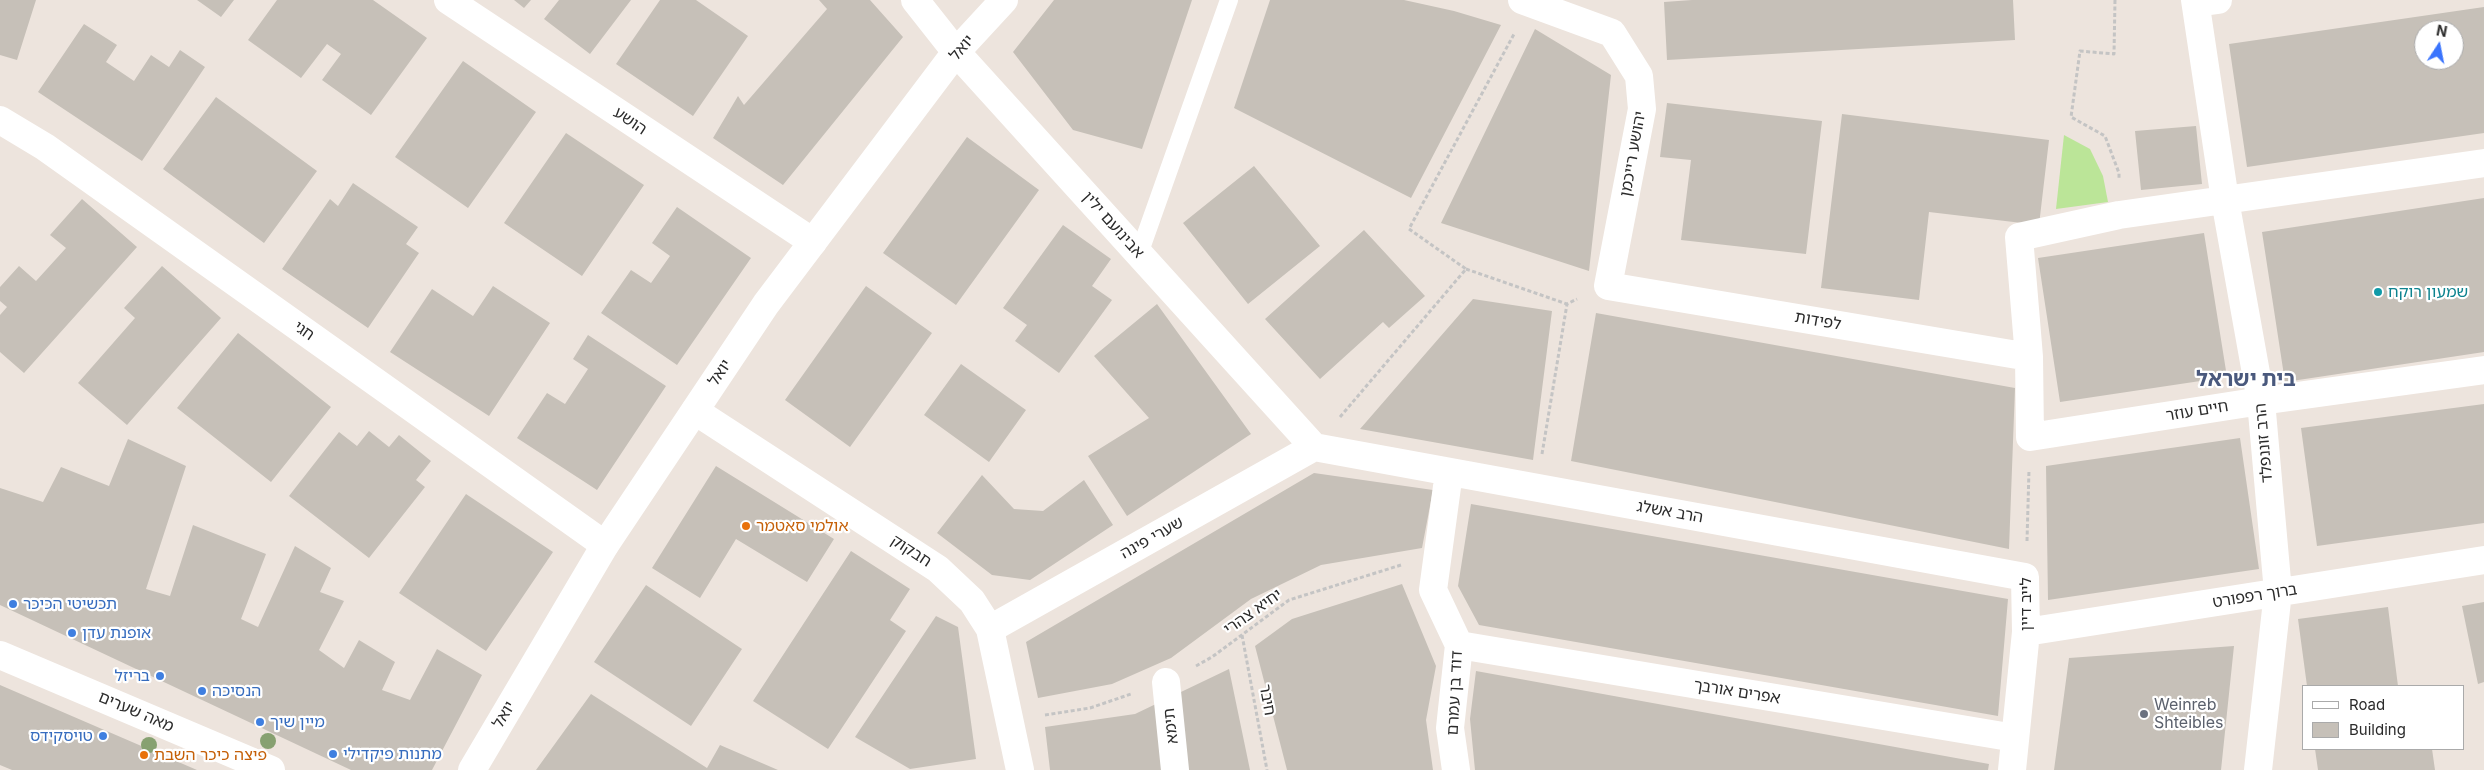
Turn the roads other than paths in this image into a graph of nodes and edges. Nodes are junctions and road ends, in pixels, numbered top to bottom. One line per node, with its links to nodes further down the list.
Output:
1 (448, 0): 11 (street, הושע)
2 (915, 0): 7 (street, אבינועם ילין)
3 (1004, 0): 7 (street, יואל)
4 (1229, 0): 12 (lane)
5 (2203, 1): 10 (street, הרב זוננפלד)
6 (1526, 2): 13 (street, יהושע רייכמן)
7 (956, 52): 11 (street, יואל); 12 (street, אבינועם ילין)
8 (0, 120): 20 (street, חגי)
9 (2484, 162): 10 (street)
10 (2224, 200): 14 (street); 16 (street, הרב זוננפלד)
11 (813, 242): 17 (street, יואל)
12 (1139, 254): 18 (street, אבינועם ילין)
13 (1608, 286): 14 (street, לפידות)
14 (2029, 357): 16 (street, חיים עוזר)
15 (2484, 370): 16 (street, חיים עוזר)
16 (2261, 401): 23 (street, הרב זוננפלד)
17 (695, 411): 20 (street, יואל); 24 (street, חבקוק)
18 (1314, 447): 19 (street, הרב אשלג); 24 (street, שערי פינה)
19 (1449, 472): 22 (street, הרב אשלג); 26 (street, דוד בן עמרם)
20 (605, 545): 31 (street, יואל)
21 (2484, 560): 23 (street, ברוך רפפורט)
22 (2026, 577): 25 (street, לייב דיין)
23 (2278, 592): 25 (street, ברוך רפפורט); 36 (street, הרב זוננפלד)
24 (990, 629): 32 (street, חבקוק)
25 (2026, 632): 29 (street, לייב דיין)
26 (1459, 645): 29 (street, אפרים אורבך); 34 (street, דוד בן עמרם)
27 (0, 655): 30 (street, מאה שערים)
28 (1166, 682): 33 (street, תימא)
29 (2015, 738): 35 (street, לייב דיין)
30 (271, 770)
31 (472, 770)
32 (1020, 770)
33 (1175, 770)
34 (1456, 770)
35 (2012, 770)
36 (2258, 770)

